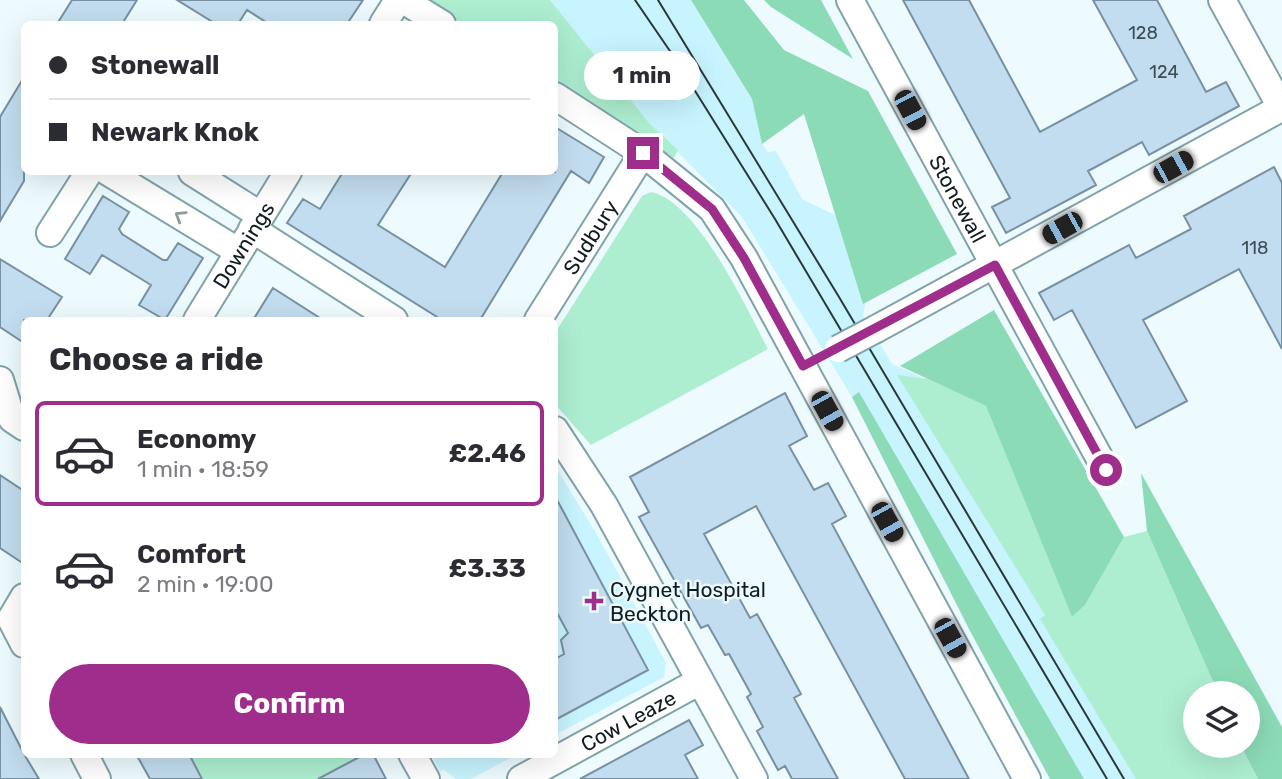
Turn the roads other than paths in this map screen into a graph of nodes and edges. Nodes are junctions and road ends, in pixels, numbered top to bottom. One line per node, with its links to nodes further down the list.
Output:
1 (401, 0): 4 (street); 5 (street)
2 (850, 0): 15 (street, Stonewall)
3 (1222, 0): 7 (street)
4 (385, 21)
5 (437, 21)
6 (558, 98): 8 (street)
7 (1281, 109): 15 (street)
8 (643, 153): 18 (street, Sudbury); 19 (street)
9 (87, 175): 14 (street)
10 (115, 175): 13 (street, one-way to 10)
11 (194, 175): 13 (street)
12 (286, 175): 13 (street, Downings)
13 (250, 232): 16 (street, Downings); 17 (street)
14 (50, 233)
15 (995, 265): 19 (street, bridge); 23 (street, Stonewall)
16 (199, 317)
17 (389, 317)
18 (540, 317)
19 (803, 366): 33 (street)
20 (0, 380): 21 (street)
21 (12, 422)
22 (558, 435): 26 (street)
23 (1106, 470)
24 (21, 602): 25 (street)
25 (21, 638)
26 (700, 681): 31 (street, Cow Leaze); 32 (street)
27 (86, 758): 29 (street)
28 (414, 758): 30 (street)
29 (97, 779)
30 (426, 779)
31 (521, 779)
32 (754, 779)
33 (1027, 779)

